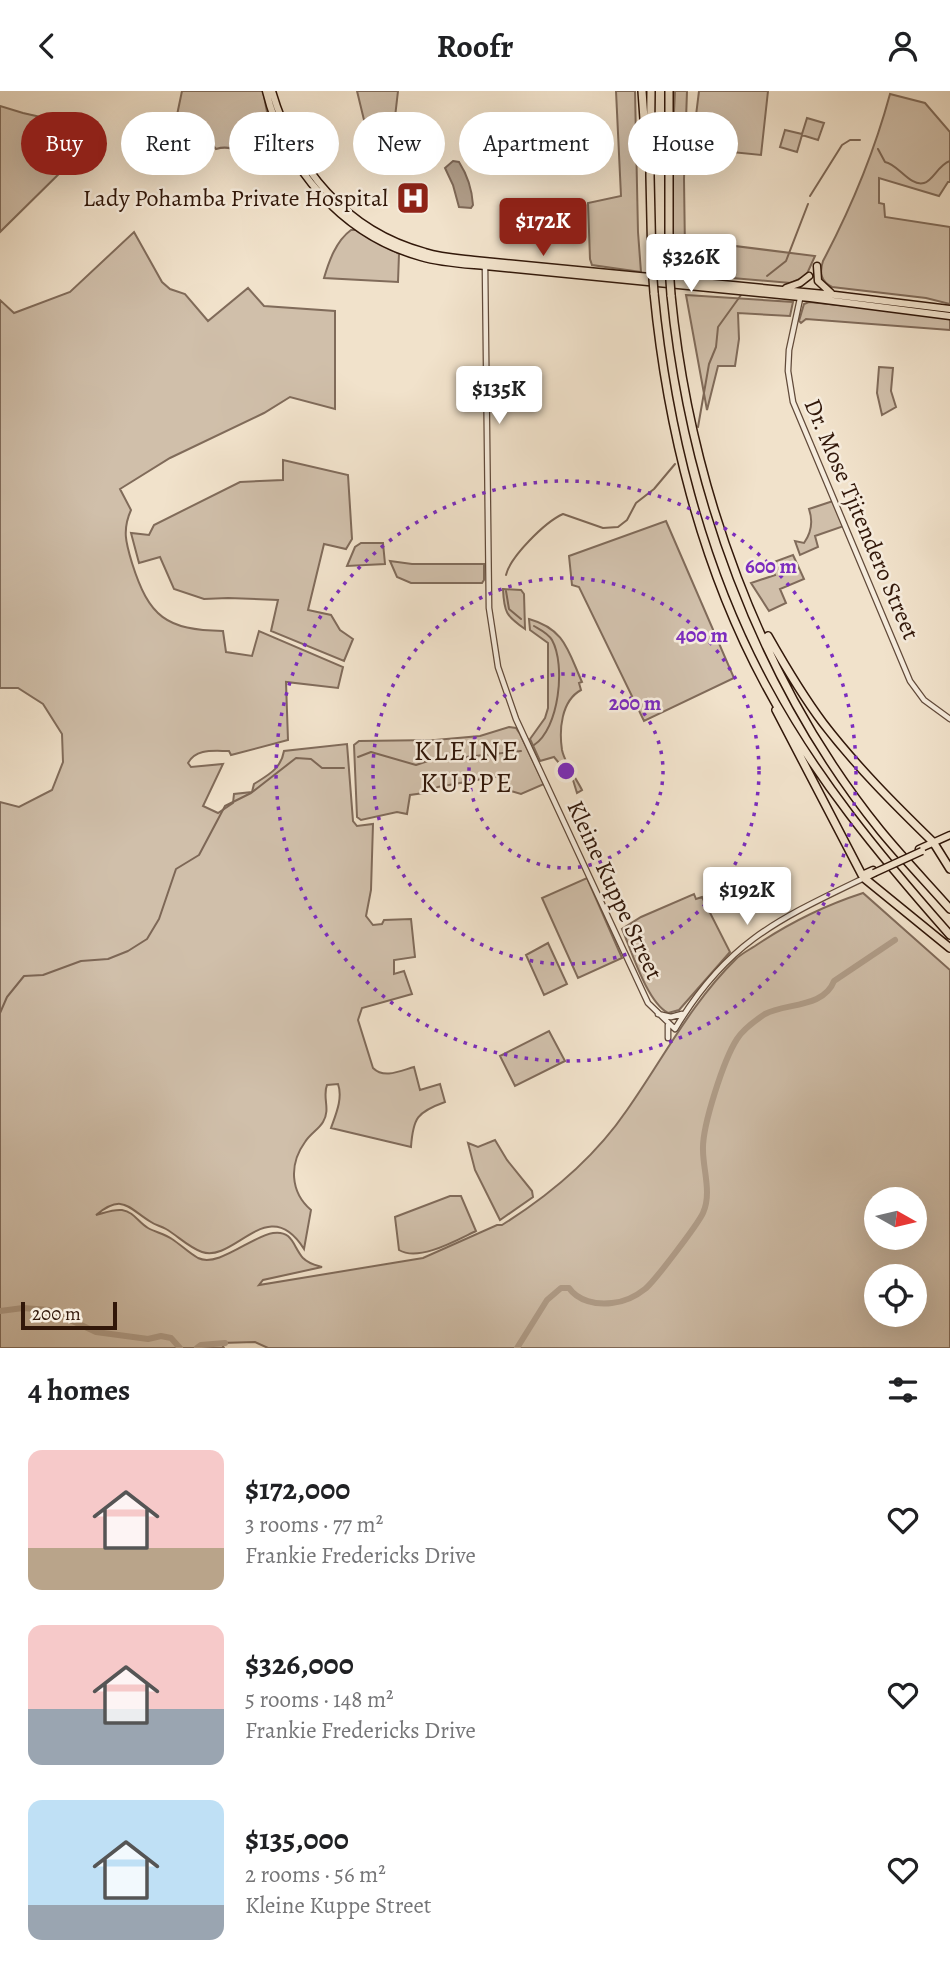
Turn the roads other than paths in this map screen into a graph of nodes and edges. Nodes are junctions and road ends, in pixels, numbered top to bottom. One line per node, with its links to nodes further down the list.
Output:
1 (266, 91): 7 (main road)
2 (272, 91): 7 (main road)
3 (642, 91): 6 (highway)
4 (651, 91): 6 (highway)
5 (671, 91): 15 (highway, bridge)
6 (650, 176): 16 (highway, bridge)
7 (485, 264): 10 (main road); 11 (main road); 25 (street, Kleine Kuppe Street)
8 (817, 266): 12 (main road)
9 (808, 276): 10 (main road)
10 (781, 290): 11 (main road)
11 (802, 295): 12 (main road); 14 (main road); 17 (street, Dr. Mose Tjitendero Street)
12 (835, 295): 13 (main road)
13 (950, 309)
14 (950, 316)
15 (751, 609): 19 (highway); 22 (highway)
16 (765, 684): 21 (highway); 23 (highway)
17 (950, 719)
18 (950, 836): 19 (main road)
19 (934, 844): 20 (highway); 21 (main road, bridge)
20 (950, 869)
21 (863, 877): 24 (highway); 26 (street); 27 (street)
22 (950, 909)
23 (950, 935)
24 (950, 948)
25 (657, 1014): 26 (street); 27 (street, Kleine Kuppe Street)
26 (682, 1014): 27 (street)
27 (672, 1027): 28 (street)
28 (668, 1038)

